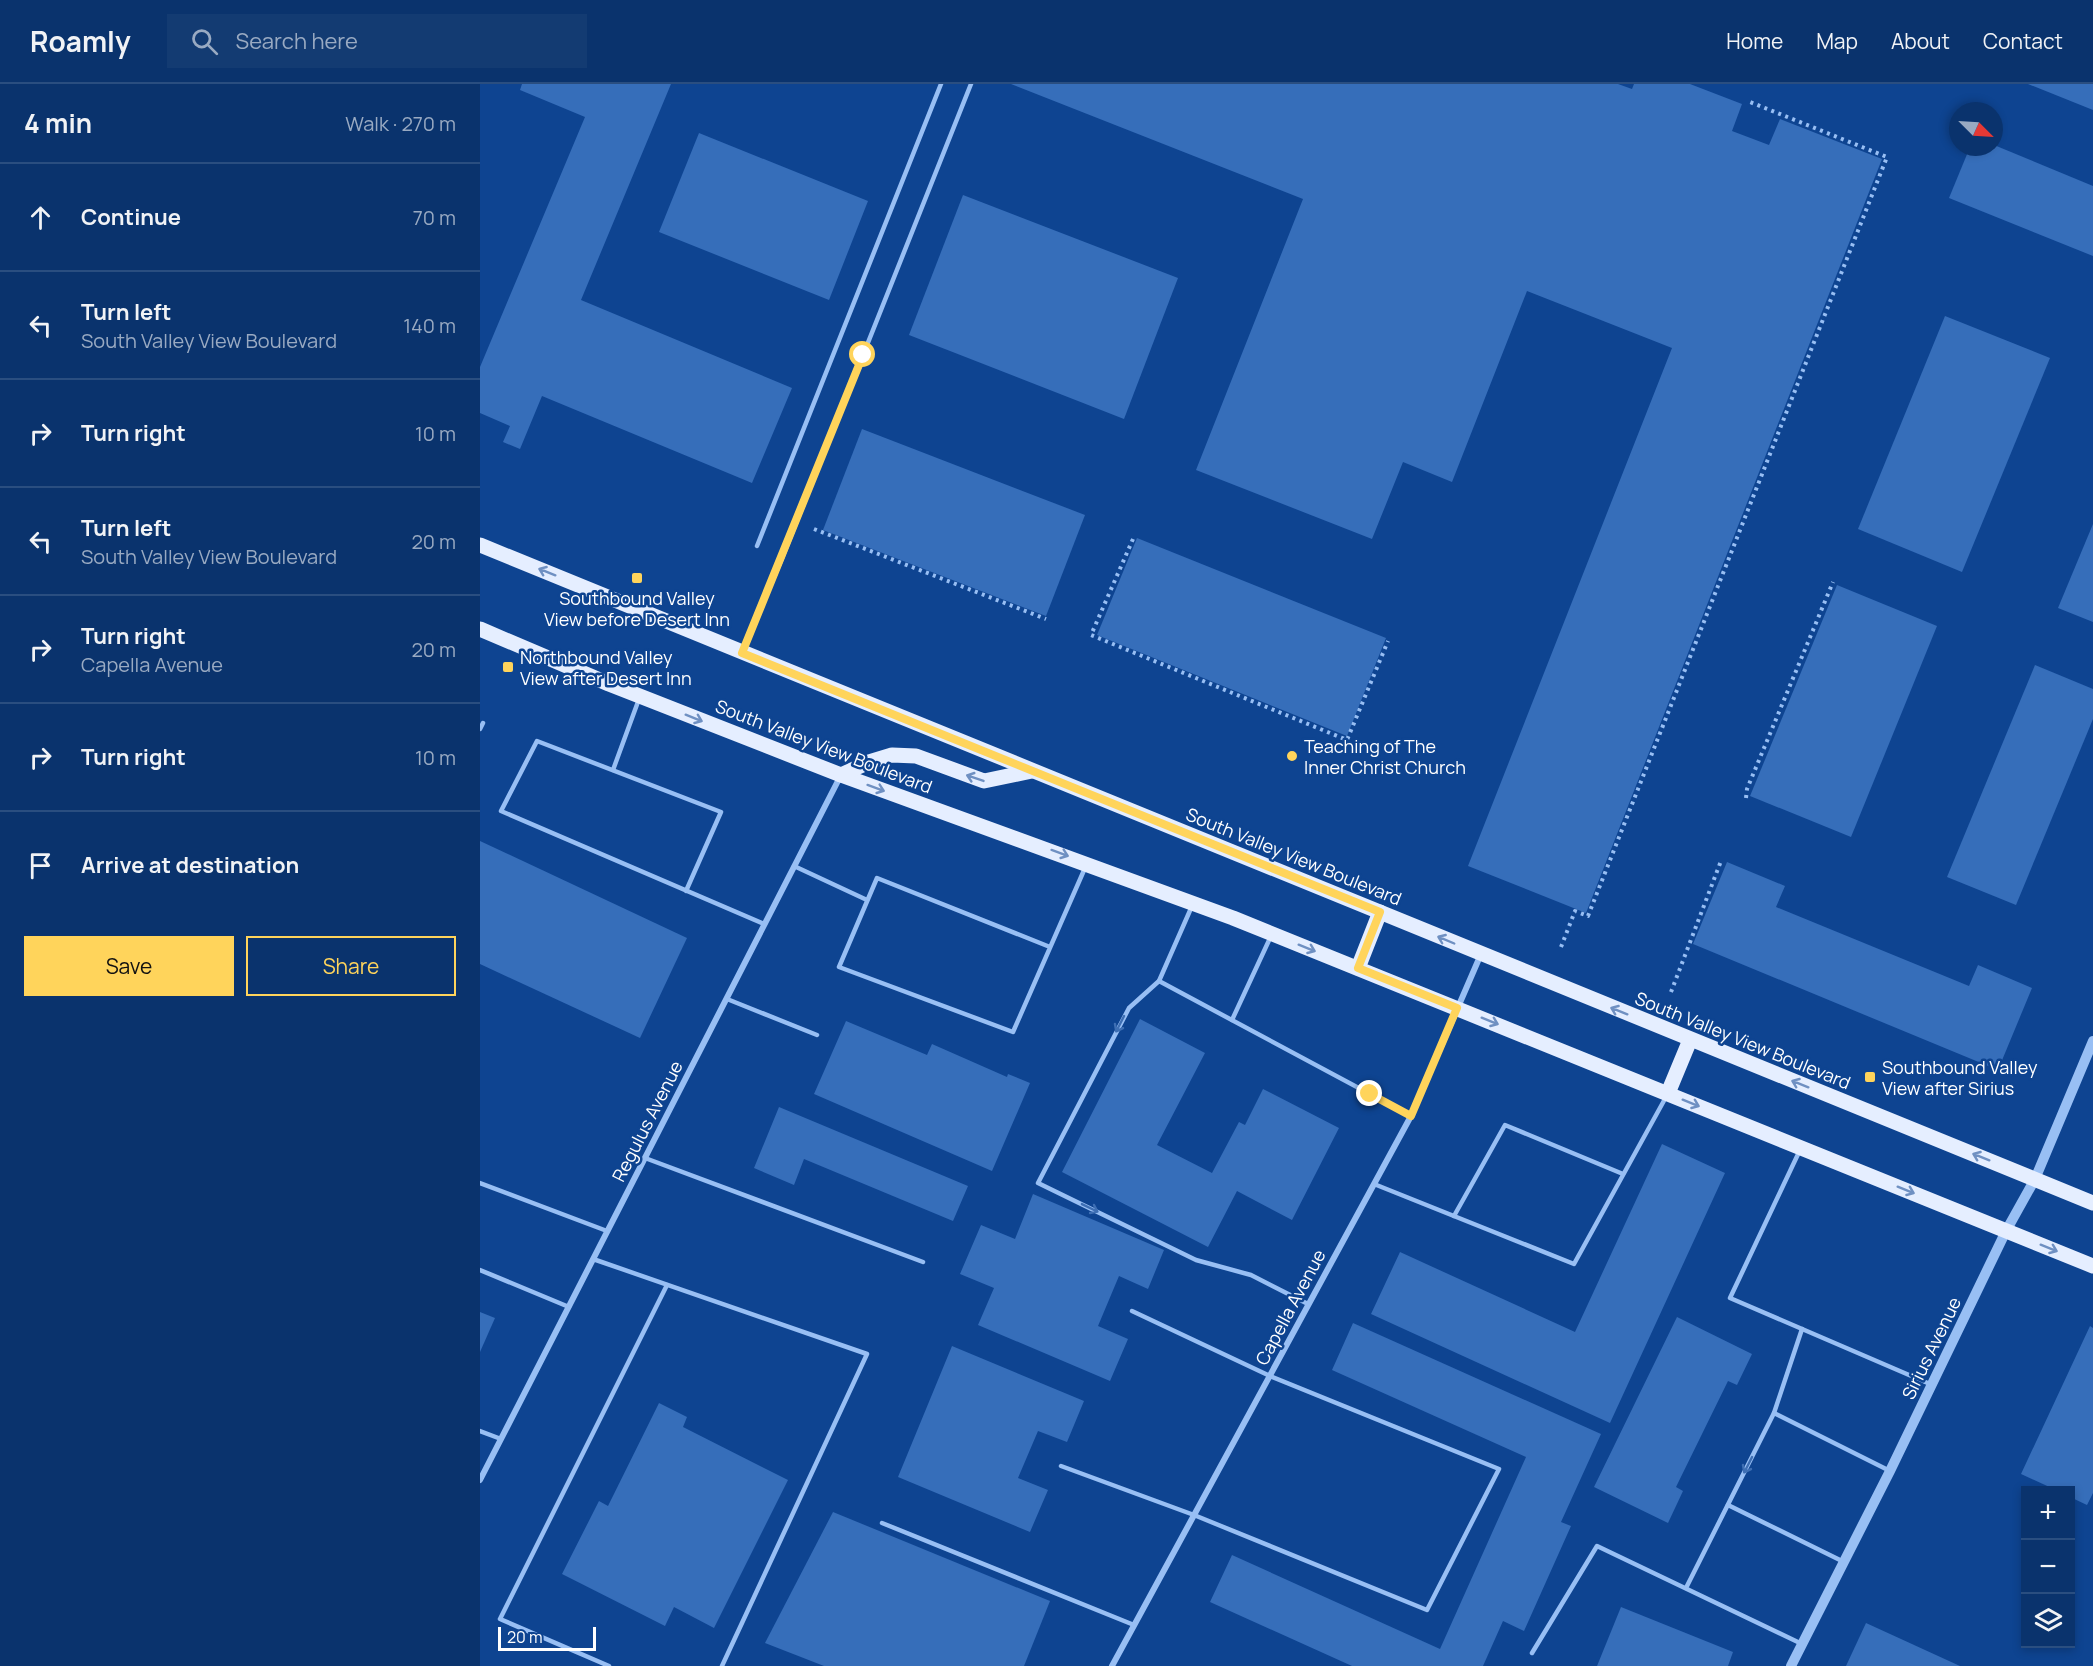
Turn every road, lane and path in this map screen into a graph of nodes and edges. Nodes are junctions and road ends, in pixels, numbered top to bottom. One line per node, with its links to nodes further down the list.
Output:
1 (941, 84): 7 (lane)
2 (971, 84): 12 (lane)
3 (1750, 102): 30 (path)
4 (812, 528): 9 (path)
5 (1133, 538): 11 (path)
6 (480, 544): 12 (main road, South Valley View Boulevard, one-way to 6)
7 (757, 546)
8 (1833, 582): 19 (path)
9 (1046, 619)
10 (480, 629): 13 (main road, South Valley View Boulevard)
11 (1388, 641)
12 (742, 653): 17 (main road, South Valley View Boulevard)
13 (640, 696): 16 (lane); 18 (main road, South Valley View Boulevard, one-way to 18)
14 (483, 723): 15 (lane)
15 (480, 729)
16 (613, 770): 23 (lane); 23 (lane)
17 (1032, 771): 18 (main road, one-way to 18); 26 (main road, South Valley View Boulevard)
18 (841, 775): 21 (main road, South Valley View Boulevard, one-way to 21); 22 (street, Regulus Avenue)
19 (1746, 798)
20 (1721, 861): 34 (path)
21 (1087, 863): 25 (main road, South Valley View Boulevard); 29 (lane)
22 (794, 866): 24 (lane); 27 (street, Regulus Avenue)
23 (686, 891): 27 (lane)
24 (867, 900): 29 (lane); 29 (lane)
25 (1193, 903): 28 (main road, South Valley View Boulevard); 33 (lane)
26 (1380, 912): 31 (main road, South Valley View Boulevard, one-way to 26); 32 (main road)
27 (764, 924): 35 (street, Regulus Avenue)
28 (1272, 934): 32 (main road, South Valley View Boulevard, one-way to 32); 37 (lane)
29 (1050, 947)
30 (1561, 947)
31 (1481, 954): 36 (street, Capella Avenue); 39 (main road, South Valley View Boulevard, one-way to 31)
32 (1358, 968): 36 (main road, South Valley View Boulevard)
33 (1159, 981): 37 (lane); 58 (lane, one-way to 58)
34 (1671, 992)
35 (727, 999): 38 (lane); 44 (street, Regulus Avenue)
36 (1457, 1008): 41 (main road, South Valley View Boulevard, one-way to 41); 42 (street, Capella Avenue)
37 (1232, 1020): 42 (lane)
38 (817, 1035)
39 (1690, 1040): 41 (main road); 46 (main road, South Valley View Boulevard, one-way to 39)
40 (2093, 1041): 46 (street, Sirius Avenue)
41 (1668, 1094): 43 (main road, South Valley View Boulevard, one-way to 43); 45 (lane)
42 (1411, 1116): 48 (street, Capella Avenue)
43 (1802, 1148): 52 (main road, South Valley View Boulevard, one-way to 52); 61 (lane)
44 (645, 1158): 51 (street, Regulus Avenue); 54 (lane)
45 (1623, 1174): 50 (lane); 50 (lane)
46 (2035, 1179): 49 (main road, South Valley View Boulevard); 52 (street, Sirius Avenue)
47 (480, 1183): 51 (lane)
48 (1374, 1184): 50 (lane); 58 (street, Capella Avenue)
49 (2093, 1203)
50 (1454, 1216)
51 (607, 1231): 53 (street, Regulus Avenue)
52 (2006, 1231): 55 (main road, South Valley View Boulevard, one-way to 55); 63 (street, Sirius Avenue)
53 (593, 1259): 57 (lane); 59 (street, Regulus Avenue)
54 (923, 1262)
55 (2093, 1266)
56 (480, 1270): 59 (lane)
57 (667, 1285): 78 (lane); 79 (lane)
58 (1308, 1304): 62 (street, Capella Avenue)
59 (568, 1307): 66 (street, Regulus Avenue)
60 (1132, 1311): 62 (lane)
61 (1802, 1329): 63 (lane); 64 (lane)
62 (1270, 1376): 71 (street, Capella Avenue); 71 (lane)
63 (1932, 1385): 68 (street, Sirius Avenue)
64 (1774, 1413): 68 (lane); 70 (lane, one-way to 70)
65 (480, 1431): 66 (lane)
66 (501, 1439): 69 (street, Regulus Avenue)
67 (1060, 1466): 71 (lane)
68 (1890, 1471): 73 (street, Sirius Avenue)
69 (480, 1480)
70 (1728, 1505): 73 (lane); 74 (lane)
71 (1194, 1515): 75 (street, Capella Avenue)
72 (882, 1523): 75 (lane)
73 (1844, 1562): 76 (street, Sirius Avenue)
74 (1686, 1588): 76 (lane); 77 (lane)
75 (1134, 1625): 80 (street, Capella Avenue)
76 (1802, 1644): 81 (street, Sirius Avenue)
77 (1532, 1653)
78 (609, 1666)
79 (722, 1666)
80 (1112, 1666)
81 (1791, 1666)

